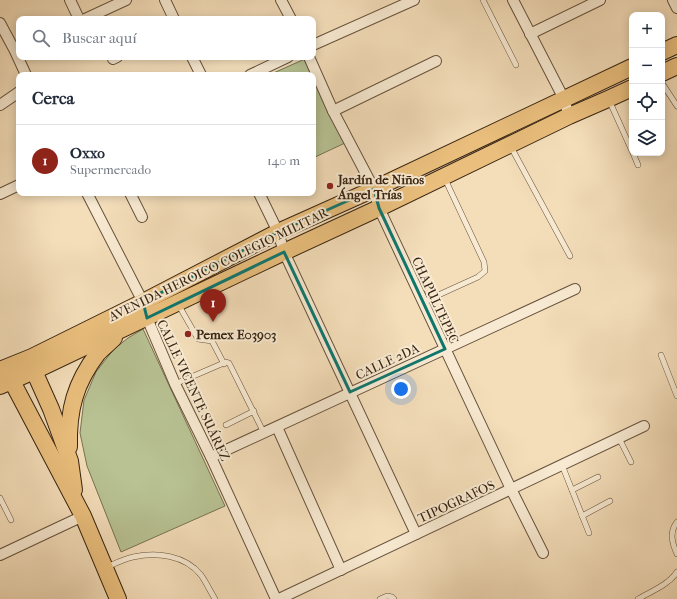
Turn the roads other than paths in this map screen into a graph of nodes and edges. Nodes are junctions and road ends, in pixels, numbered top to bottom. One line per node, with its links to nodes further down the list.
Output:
1 (70, 0): 11 (street)
2 (126, 0): 12 (street)
3 (165, 0): 13 (street)
4 (281, 0): 14 (street)
5 (414, 0): 17 (street)
6 (482, 0): 26 (lane)
7 (513, 0): 16 (street)
8 (600, 0): 16 (street)
9 (673, 0): 10 (street)
10 (677, 8)
11 (78, 16)
12 (91, 16)
13 (173, 16)
14 (289, 16)
15 (0, 23): 19 (street)
16 (530, 34): 38 (street)
17 (316, 44)
18 (677, 45): 20 (main road)
19 (16, 48)
20 (665, 51)
21 (21, 60): 29 (street)
22 (194, 60): 30 (street)
23 (282, 60): 31 (street)
24 (310, 60): 32 (street, CHAPULTEPEC)
25 (436, 61): 42 (street)
26 (516, 65)
27 (677, 66): 33 (main road)
28 (629, 67): 38 (main road, AVENIDA HEROICO COLEGIO MILITAR)
29 (25, 72)
30 (200, 72)
31 (256, 72)
32 (316, 72)
33 (665, 72)
34 (316, 73): 42 (street, CHAPULTEPEC)
35 (663, 84): 41 (lane)
36 (629, 90): 39 (main road, AVENIDA HEROICO COLEGIO MILITAR)
37 (16, 94): 40 (street)
38 (564, 99): 43 (street); 50 (main road, AVENIDA HEROICO COLEGIO MILITAR)
39 (608, 100): 43 (main road, AVENIDA HEROICO COLEGIO MILITAR); 45 (lane)
40 (0, 105)
41 (677, 106)
42 (333, 111): 50 (street, CHAPULTEPEC)
43 (569, 116): 44 (main road, AVENIDA HEROICO COLEGIO MILITAR)
44 (509, 144): 48 (main road, AVENIDA HEROICO COLEGIO MILITAR); 59 (lane)
45 (629, 146)
46 (634, 156): 47 (lane)
47 (638, 165)
48 (444, 176): 55 (main road, AVENIDA HEROICO COLEGIO MILITAR); 62 (lane)
49 (16, 186): 51 (street)
50 (374, 190): 55 (street, CHAPULTEPEC); 57 (main road, AVENIDA HEROICO COLEGIO MILITAR)
51 (0, 194)
52 (89, 196): 61 (street, CALLE VICENTE SUÁREZ)
53 (132, 196): 56 (street)
54 (260, 196): 57 (street)
55 (379, 208): 58 (main road, AVENIDA HEROICO COLEGIO MILITAR); 62 (street, CHAPULTEPEC)
56 (142, 217)
57 (278, 232): 58 (street); 61 (main road, AVENIDA HEROICO COLEGIO MILITAR)
58 (284, 252): 63 (main road, AVENIDA HEROICO COLEGIO MILITAR); 72 (street)
59 (570, 256)
60 (576, 289): 66 (street, CALLE 2DA)
61 (143, 302): 64 (street, CALLE VICENTE SUÁREZ); 68 (main road, AVENIDA HEROICO COLEGIO MILITAR)
62 (423, 302): 66 (street, CHAPULTEPEC)
63 (178, 303): 64 (main road, AVENIDA HEROICO COLEGIO MILITAR); 69 (lane)
64 (147, 318): 65 (main road, AVENIDA HEROICO COLEGIO MILITAR); 71 (street, CALLE VICENTE SUÁREZ)
65 (122, 330): 68 (main road, AVENIDA HEROICO COLEGIO MILITAR); 81 (main road)
66 (445, 349): 72 (street, CALLE 2DA); 85 (street, CHAPULTEPEC)
67 (661, 355): 73 (lane)
68 (33, 364): 70 (main road, AVENIDA HEROICO COLEGIO MILITAR); 81 (main road)
69 (224, 364): 71 (lane); 74 (lane)
70 (3, 372): 89 (main road)
71 (175, 384): 80 (street, CALLE VICENTE SUÁREZ)
72 (350, 392): 77 (street, CALLE 2DA); 94 (street)
73 (677, 396)
74 (254, 411): 75 (lane); 78 (lane)
75 (226, 425)
76 (644, 426): 79 (street, TIPOGRAFOS)
77 (277, 427): 78 (street, CALLE 2DA); 99 (street)
78 (264, 433): 80 (street, CALLE 2DA)
79 (619, 438): 82 (lane); 83 (street, TIPOGRAFOS)
80 (211, 457): 103 (street, CALLE VICENTE SUÁREZ)
81 (70, 461): 89 (main road)
82 (631, 462)
83 (562, 465): 85 (street, TIPOGRAFOS); 86 (lane)
84 (598, 477): 86 (lane)
85 (511, 489): 94 (street, TIPOGRAFOS); 95 (street, CHAPULTEPEC)
86 (572, 490): 90 (lane)
87 (0, 498): 91 (lane)
88 (610, 501): 90 (lane)
89 (79, 509): 97 (street); 98 (main road)
90 (582, 516): 93 (lane)
91 (11, 520)
92 (677, 522): 96 (lane)
93 (589, 533)
94 (416, 534): 99 (street, TIPOGRAFOS)
95 (542, 553)
96 (677, 554)
97 (0, 555)
98 (105, 568): 101 (main road); 102 (lane)
99 (341, 570): 104 (street, TIPOGRAFOS)
100 (677, 572): 107 (lane)
101 (118, 599)
102 (215, 599)
103 (276, 599)
104 (279, 599)
105 (380, 599): 106 (lane)
106 (394, 599)
107 (638, 599)

